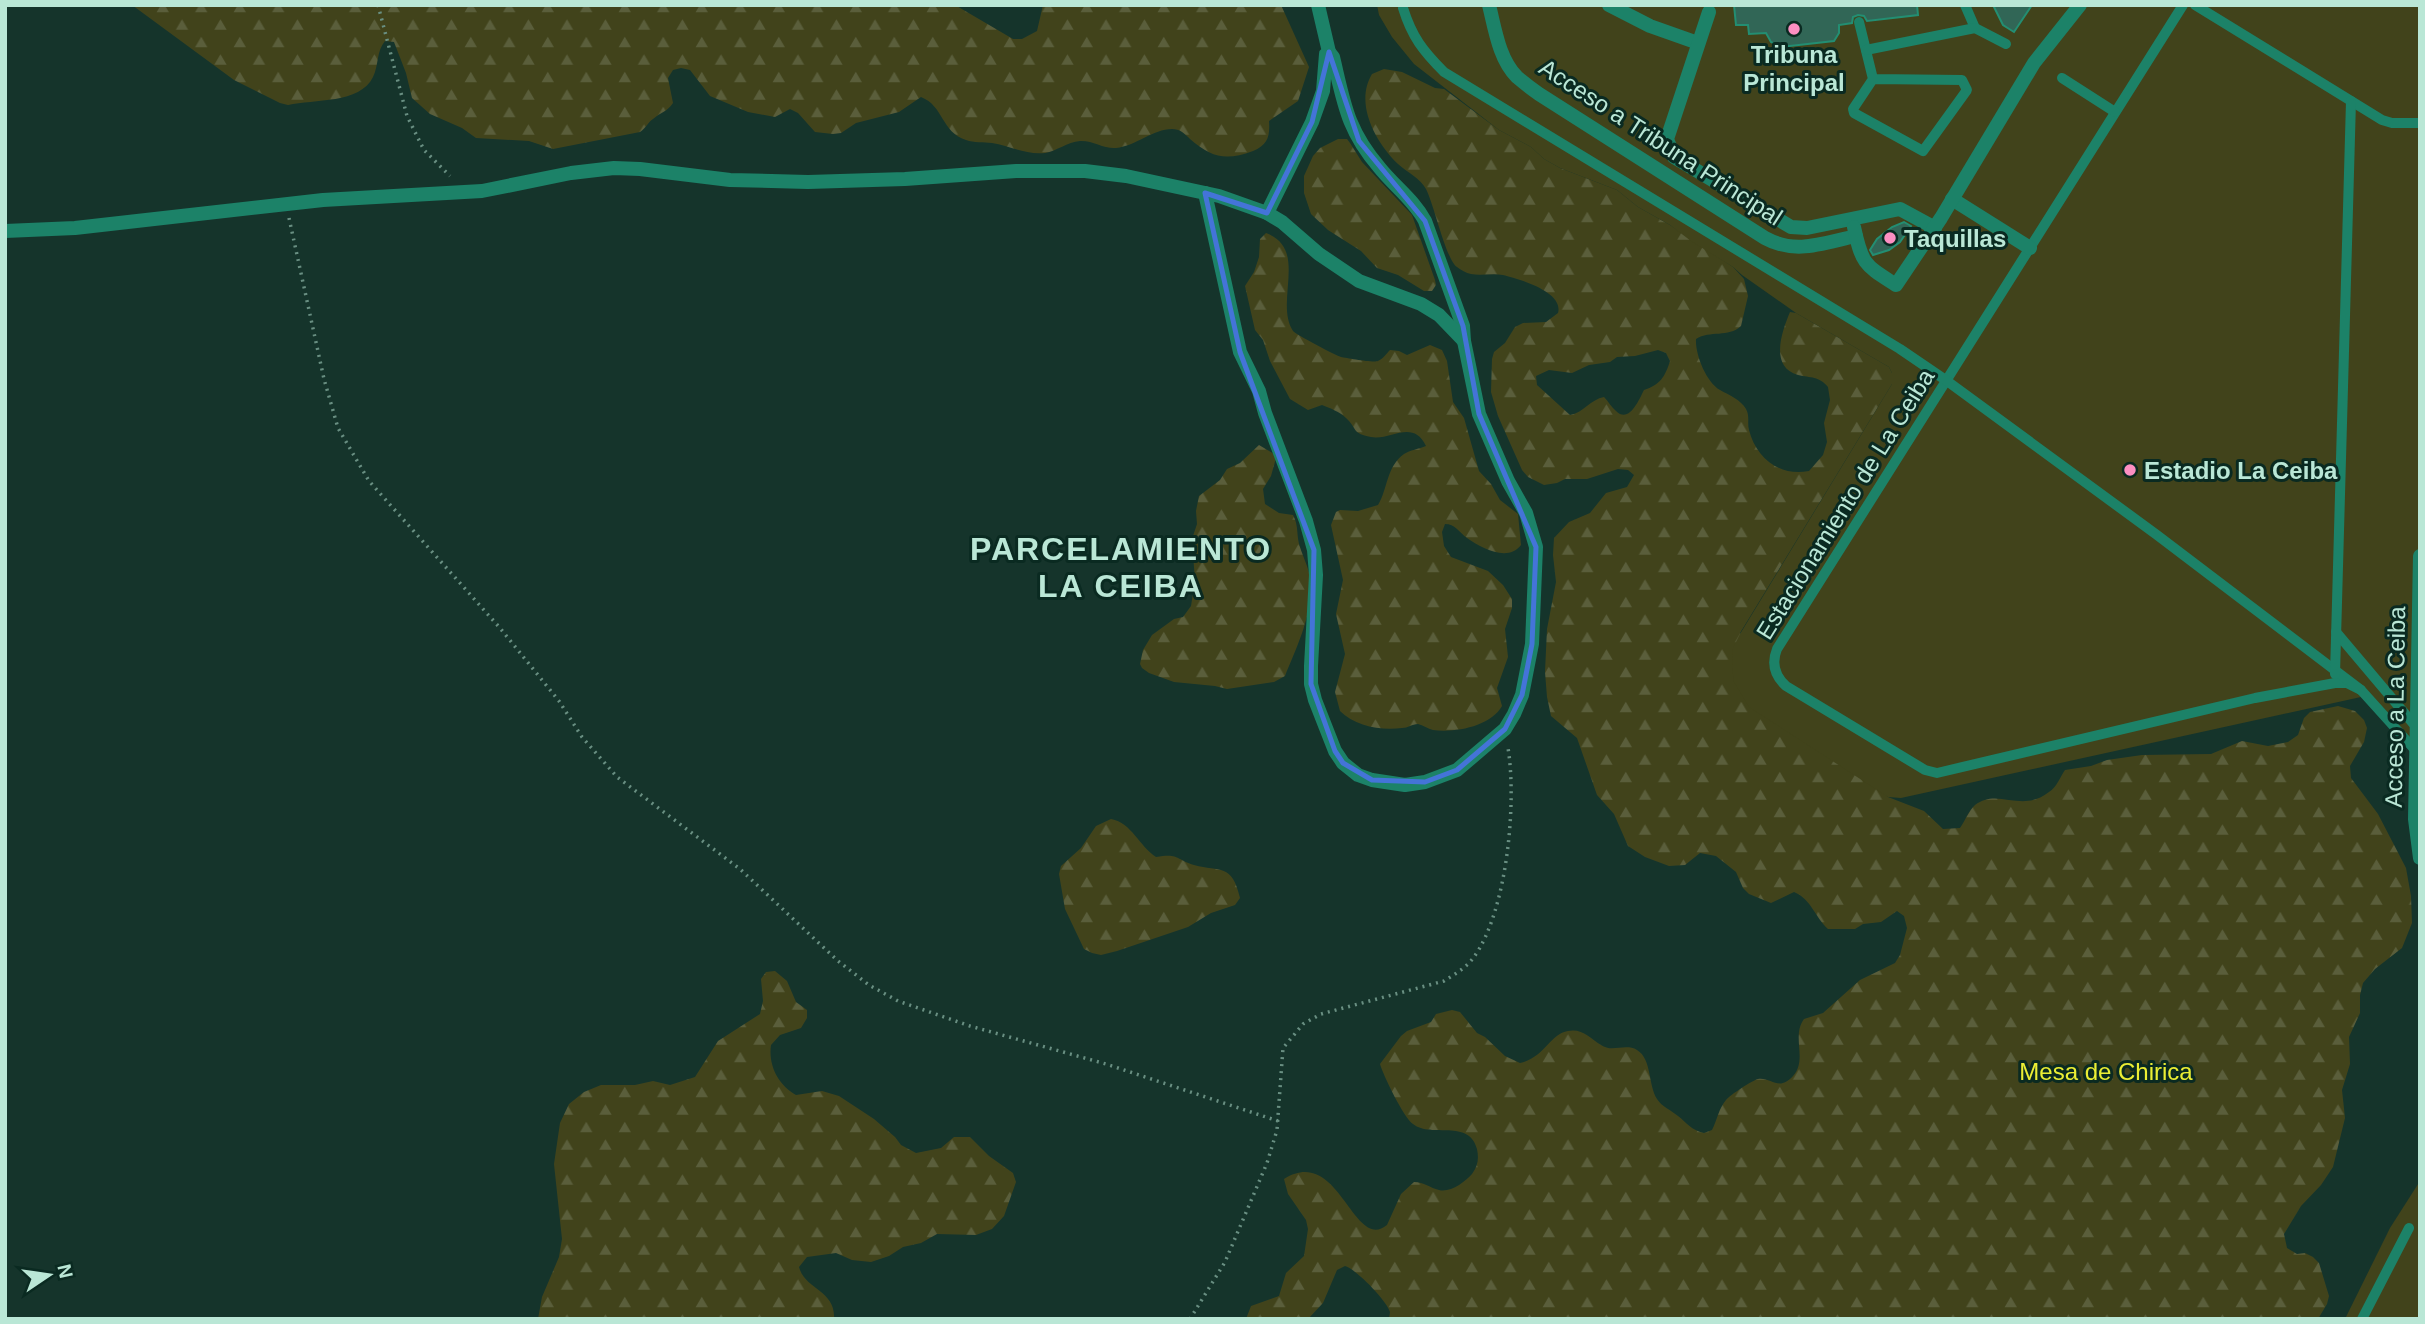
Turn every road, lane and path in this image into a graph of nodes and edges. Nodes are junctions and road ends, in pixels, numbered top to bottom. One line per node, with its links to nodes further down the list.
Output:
1 (378, 5): 22 (path)
2 (1318, 5): 16 (street)
3 (1489, 5): 30 (street, Acceso a Tribuna Principal)
4 (1609, 5): 13 (street)
5 (1965, 5): 12 (lane)
6 (2080, 5): 24 (street)
7 (2183, 5): 20 (lane, Estacionamiento de La Ceiba)
8 (2195, 5): 19 (lane)
9 (1403, 8): 33 (lane)
10 (1709, 12): 13 (street, Acceso a Tribuna Principal)
11 (1859, 22): 15 (lane)
12 (1975, 28): 14 (lane); 15 (lane)
13 (1698, 43): 27 (street, Acceso a Tribuna Principal)
14 (2006, 44)
15 (1866, 50): 18 (lane)
16 (1329, 52): 26 (street); 32 (street)
17 (2062, 78): 20 (lane)
18 (1873, 79): 18 (lane)
19 (2351, 101): 21 (lane); 35 (lane)
20 (2115, 112): 31 (lane, Estacionamiento de La Ceiba)
21 (2420, 123)
22 (471, 192): 23 (street); 25 (street)
23 (1205, 193): 26 (street); 40 (street)
24 (1952, 199): 28 (street); 31 (street)
25 (286, 205): 29 (street); 43 (path)
26 (1267, 213): 32 (street)
27 (1853, 219): 28 (street, Acceso a Tribuna Principal); 30 (street)
28 (1935, 228): 30 (street)
29 (5, 231)
30 (1856, 236)
31 (2030, 248): 33 (lane, Estacionamiento de La Ceiba)
32 (1464, 341): 40 (street)
33 (1947, 381): 36 (lane); 37 (lane, Estacionamiento de La Ceiba)
34 (2420, 556): 39 (street, Acceso a La Ceiba)
35 (2336, 632): 36 (lane); 39 (lane)
36 (2335, 670): 37 (lane); 38 (lane)
37 (2335, 683): 38 (lane, Estacionamiento de La Ceiba)
38 (2361, 690): 41 (lane)
39 (2417, 728): 41 (street, Acceso a La Ceiba)
40 (1505, 729): 43 (path)
41 (2416, 751): 42 (street, Acceso a La Ceiba)
42 (2420, 858)
43 (1278, 1121): 45 (path)
44 (2409, 1228): 46 (lane)
45 (1189, 1319)
46 (2362, 1319)

